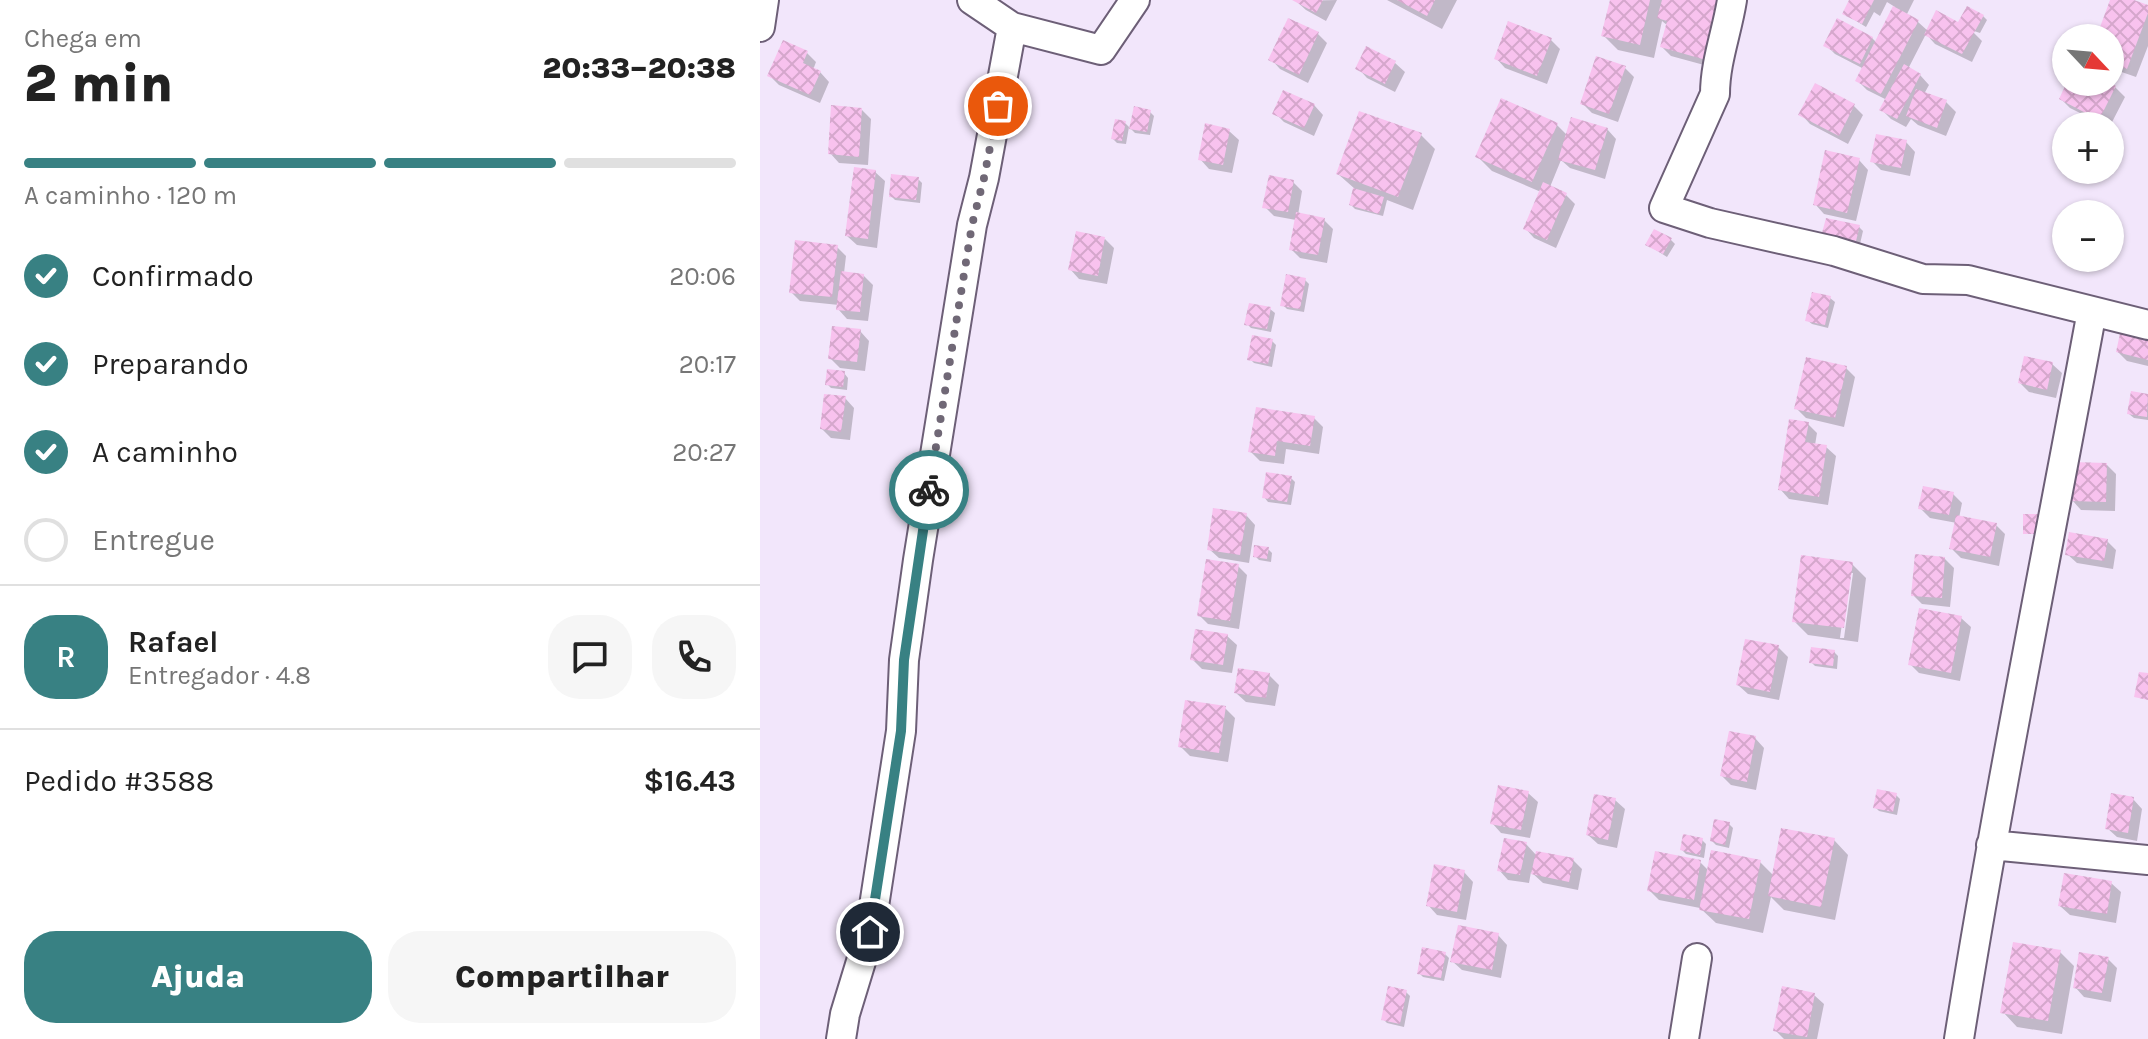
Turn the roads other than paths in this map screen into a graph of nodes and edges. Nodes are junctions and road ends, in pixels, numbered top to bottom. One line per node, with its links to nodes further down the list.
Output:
1 (764, 0): 5 (street)
2 (972, 0): 6 (street)
3 (1135, 0): 6 (street)
4 (1732, 0): 7 (street)
5 (760, 27)
6 (1012, 27): 12 (street)
7 (2092, 311): 8 (street); 9 (street)
8 (2148, 325)
9 (1991, 845): 10 (street); 14 (street)
10 (2148, 860)
11 (1697, 958): 13 (street)
12 (841, 1039)
13 (1684, 1039)
14 (1959, 1039)

